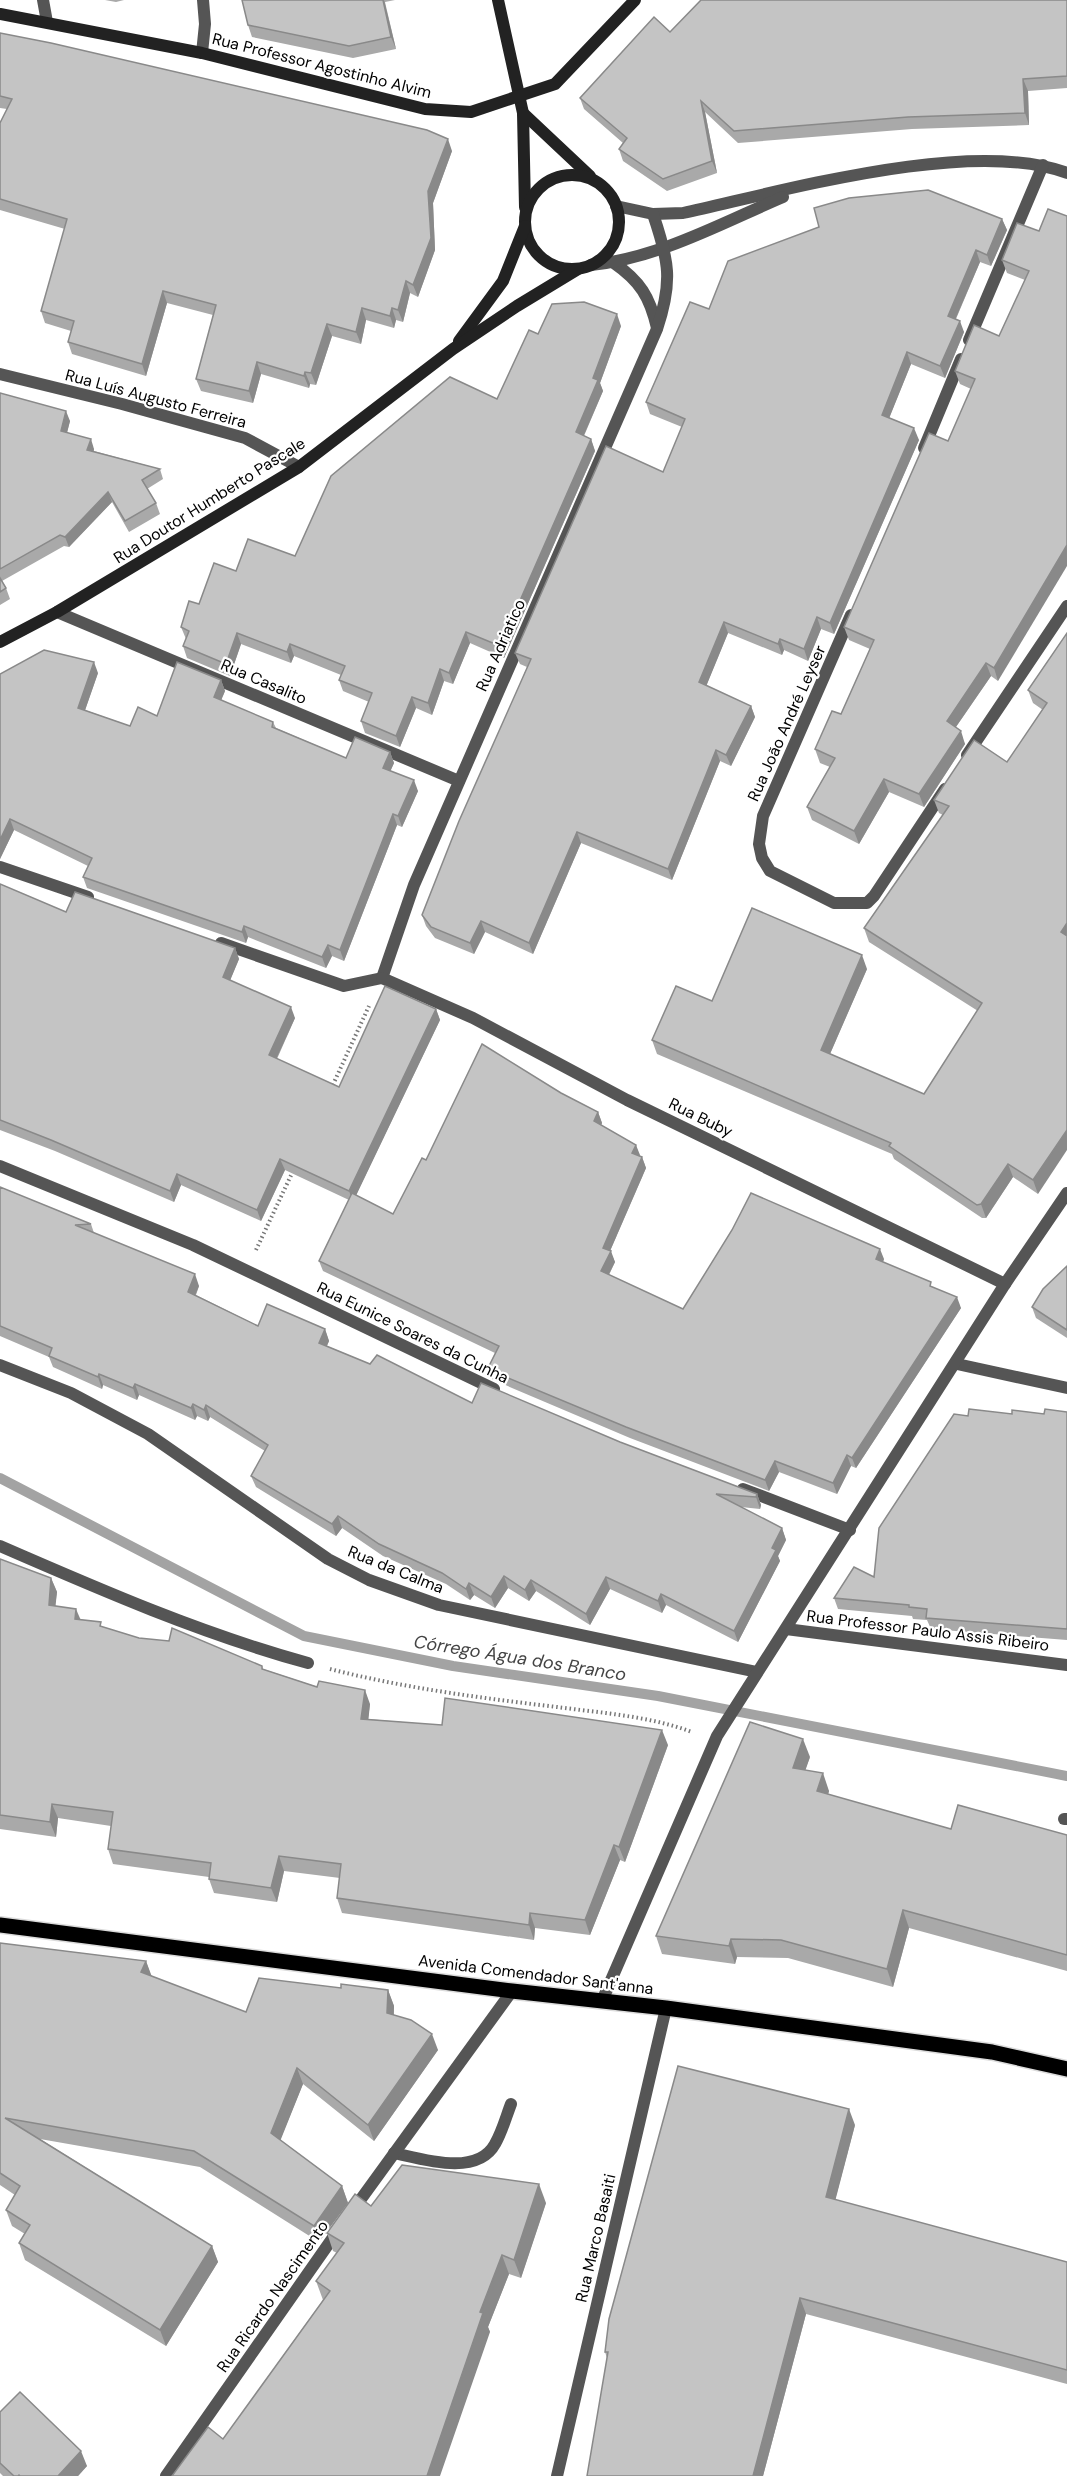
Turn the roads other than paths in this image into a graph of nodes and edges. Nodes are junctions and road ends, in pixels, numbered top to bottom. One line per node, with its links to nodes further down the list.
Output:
1 (43, 0): 6 (street)
2 (203, 0): 7 (street)
3 (498, 0): 8 (street)
4 (635, 0): 8 (street, Rua Professor Agostinho Alvim)
5 (0, 14): 6 (street, Rua Professor Agostinho Alvim)
6 (47, 21): 7 (street, Rua Professor Agostinho Alvim)
7 (202, 53): 8 (street, Rua Professor Agostinho Alvim)
8 (520, 97): 9 (street)
9 (523, 114): 12 (street); 15 (street)
10 (1042, 165): 11 (street); 13 (street); 25 (street)
11 (1067, 173)
12 (593, 180): 14 (street); 15 (street)
13 (809, 186): 16 (street); 18 (street)
14 (616, 206): 16 (street); 20 (street)
15 (525, 211): 17 (street)
16 (653, 214): 18 (street, Rua Adriatico)
17 (525, 226): 21 (street); 23 (street, Rua Doutor Humberto Pascale)
18 (664, 248): 19 (street); 22 (street, Rua Adriatico)
19 (614, 263): 20 (street); 22 (street)
20 (591, 265): 21 (street)
21 (578, 269): 23 (street, Rua Doutor Humberto Pascale)
22 (657, 329): 31 (street, Rua Adriatico)
23 (453, 349): 26 (street, Rua Doutor Humberto Pascale)
24 (0, 374): 26 (street, Rua Luís Augusto Ferreira)
25 (919, 460)
26 (299, 467): 29 (street, Rua Doutor Humberto Pascale)
27 (858, 601): 28 (street, Rua João André Leyser)
28 (1067, 606)
29 (57, 612): 30 (street, Rua Doutor Humberto Pascale); 31 (street, Rua Casalito)
30 (0, 642)
31 (459, 781): 35 (street, Rua Adriatico)
32 (0, 867): 33 (street)
33 (100, 901)
34 (211, 940): 35 (street)
35 (382, 978): 38 (street, Rua Buby)
36 (0, 1166): 42 (street, Rua Eunice Soares da Cunha)
37 (1067, 1193): 38 (street)
38 (1005, 1284): 39 (street)
39 (957, 1364): 41 (street); 44 (street)
40 (0, 1365): 49 (street, Rua da Calma)
41 (1067, 1388)
42 (509, 1396)
43 (733, 1485): 44 (street)
44 (850, 1530): 46 (street)
45 (0, 1546): 47 (street)
46 (786, 1629): 48 (street, Rua Professor Paulo Assis Ribeiro); 49 (street)
47 (308, 1663)
48 (1067, 1665)
49 (754, 1676): 52 (street)
50 (0, 1925): 51 (main road, Avenida Comendador Sant'anna)
51 (512, 1991): 52 (main road, Avenida Comendador Sant'anna); 56 (street, Rua Ricardo Nascimento)
52 (602, 2001): 53 (main road, Avenida Comendador Sant'anna)
53 (666, 2008): 54 (main road, Avenida Comendador Sant'anna); 58 (street, Rua Marco Basaiti)
54 (1067, 2069)
55 (511, 2104): 56 (street)
56 (394, 2153): 57 (street, Rua Ricardo Nascimento)
57 (166, 2476)
58 (557, 2476)

